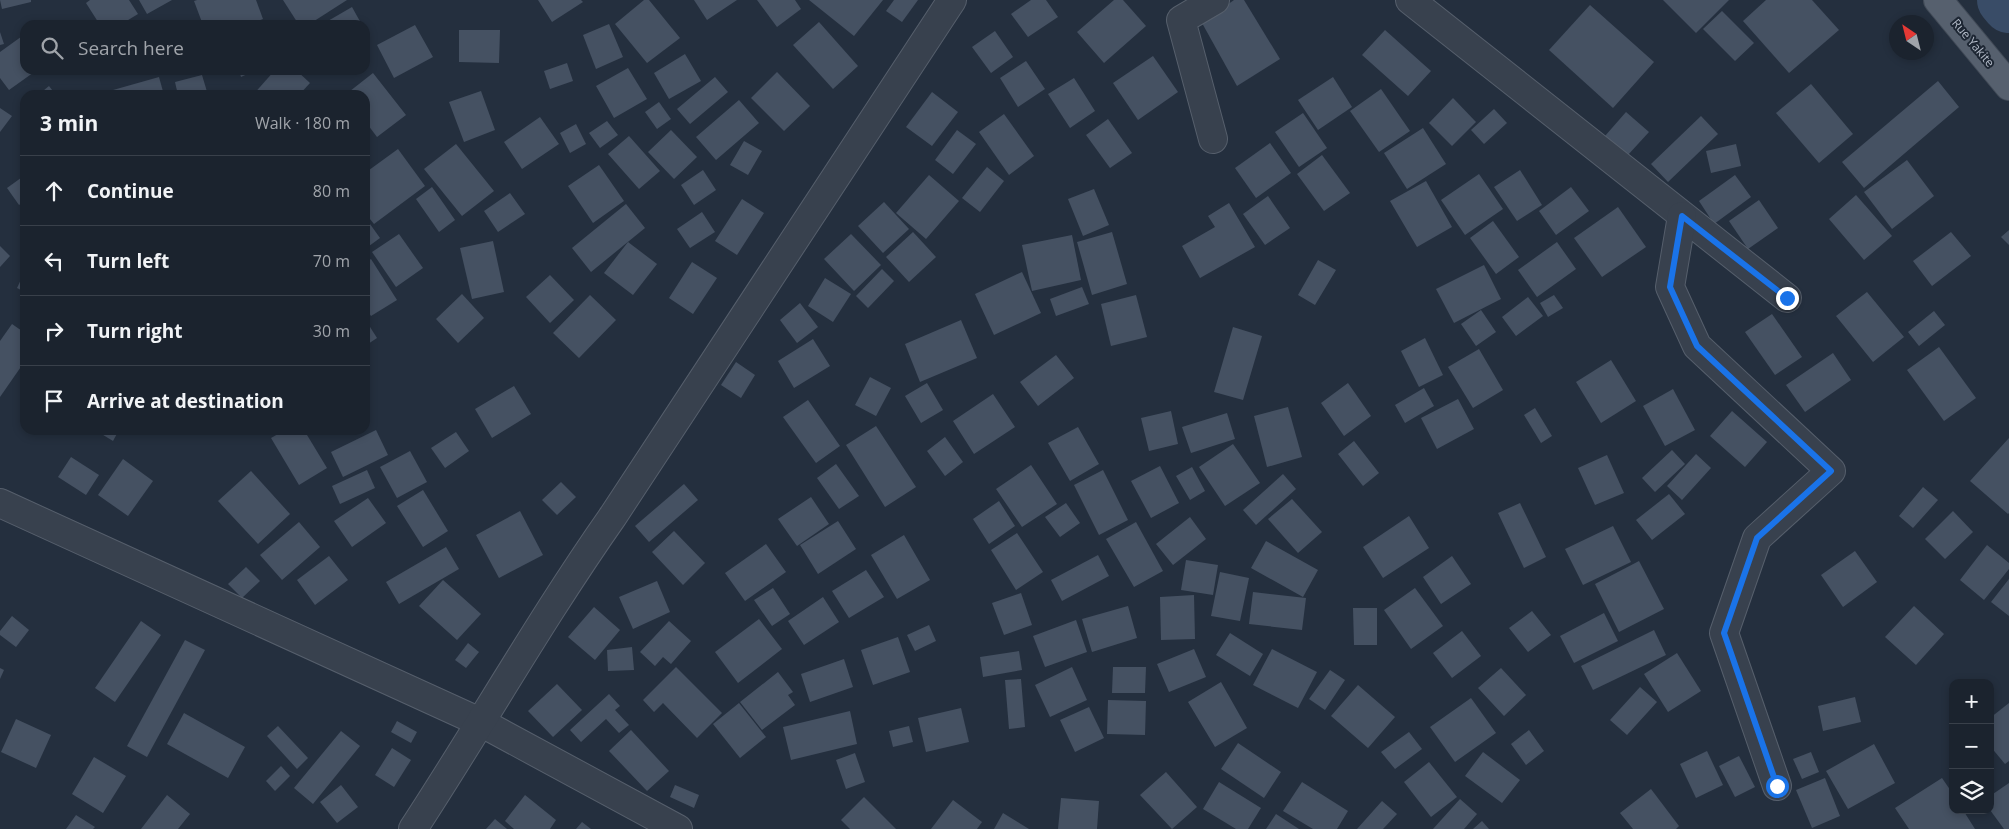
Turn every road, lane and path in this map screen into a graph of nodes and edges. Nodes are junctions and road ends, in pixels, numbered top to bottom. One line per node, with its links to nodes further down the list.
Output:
1 (952, 0): 10 (street)
2 (1215, 0): 6 (street)
3 (1410, 0): 7 (street)
4 (1938, 0): 5 (main road, Rue Yakite)
5 (2009, 86)
6 (1213, 139)
7 (1682, 216): 8 (street); 11 (street)
8 (1787, 298)
9 (0, 503): 10 (street)
10 (482, 723): 12 (street); 13 (street)
11 (1777, 786)
12 (413, 829)
13 (678, 829)

